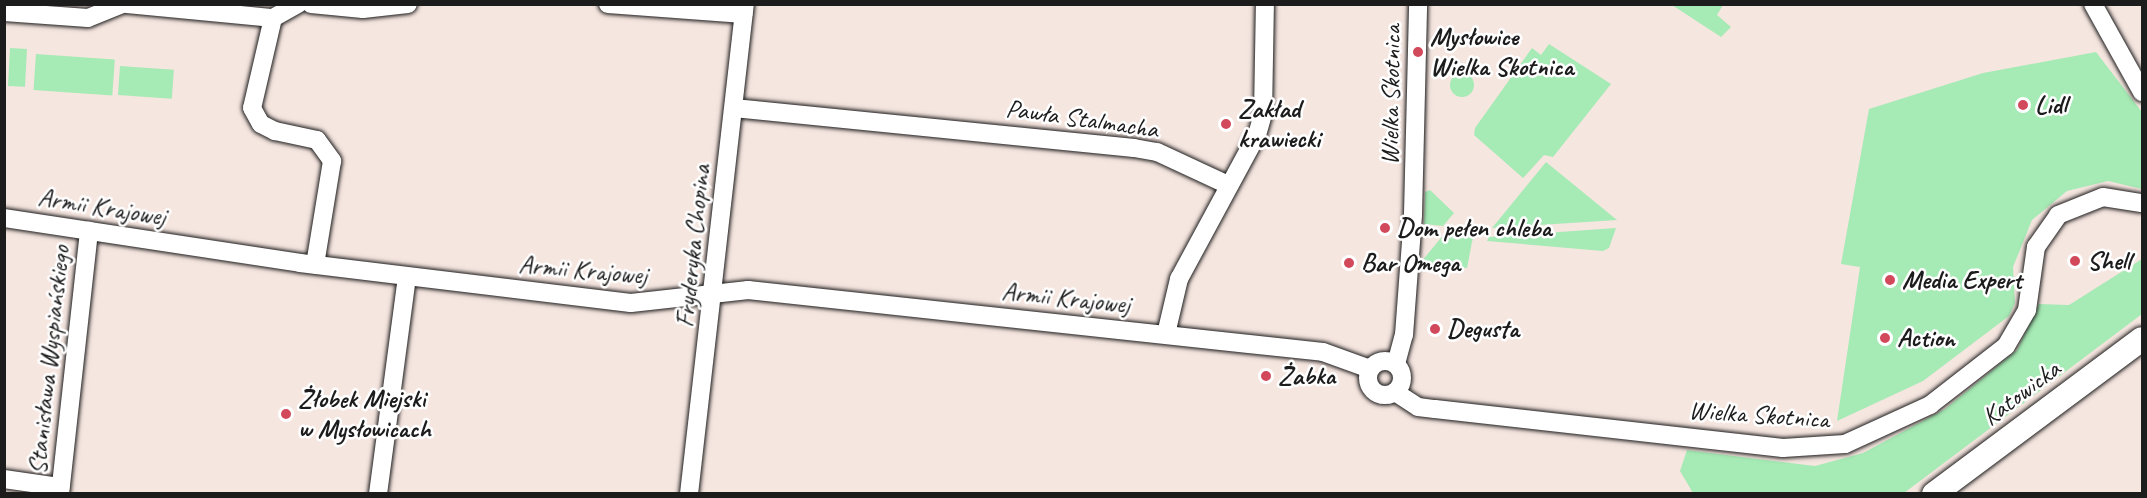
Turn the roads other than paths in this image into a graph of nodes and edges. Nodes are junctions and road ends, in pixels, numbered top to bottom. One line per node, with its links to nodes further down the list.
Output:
1 (125, 4): 10 (street); 11 (street)
2 (298, 4): 11 (street)
3 (311, 4): 4 (street)
4 (408, 4)
5 (608, 4): 9 (street)
6 (1265, 4): 14 (street)
7 (1418, 4): 23 (street, Wielka Skotnica)
8 (2093, 4): 12 (street)
9 (745, 9): 13 (street, Fryderyka Chopina)
10 (4, 12)
11 (273, 18): 18 (street)
12 (2142, 92)
13 (734, 108): 14 (street, Pawła Stalmacha); 20 (street, Fryderyka Chopina)
14 (1228, 185): 21 (street)
15 (2142, 203): 25 (street, Wielka Skotnica)
16 (4, 218): 17 (street, Armii Krajowej)
17 (89, 231): 18 (street, Armii Krajowej); 27 (street, Stanisława Wyspiańskiego)
18 (315, 265): 19 (street, Armii Krajowej)
19 (407, 277): 20 (street, Armii Krajowej); 28 (street)
20 (715, 294): 21 (street, Armii Krajowej); 29 (street, Fryderyka Chopina)
21 (1166, 334): 24 (street, Armii Krajowej)
22 (2142, 339): 30 (main road, Katowicka)
23 (1396, 364): 24 (street); 25 (street)
24 (1370, 369): 25 (street)
25 (1395, 392)
26 (4, 479): 27 (street)
27 (60, 490)
28 (378, 494)
29 (689, 494)
30 (1934, 494)

